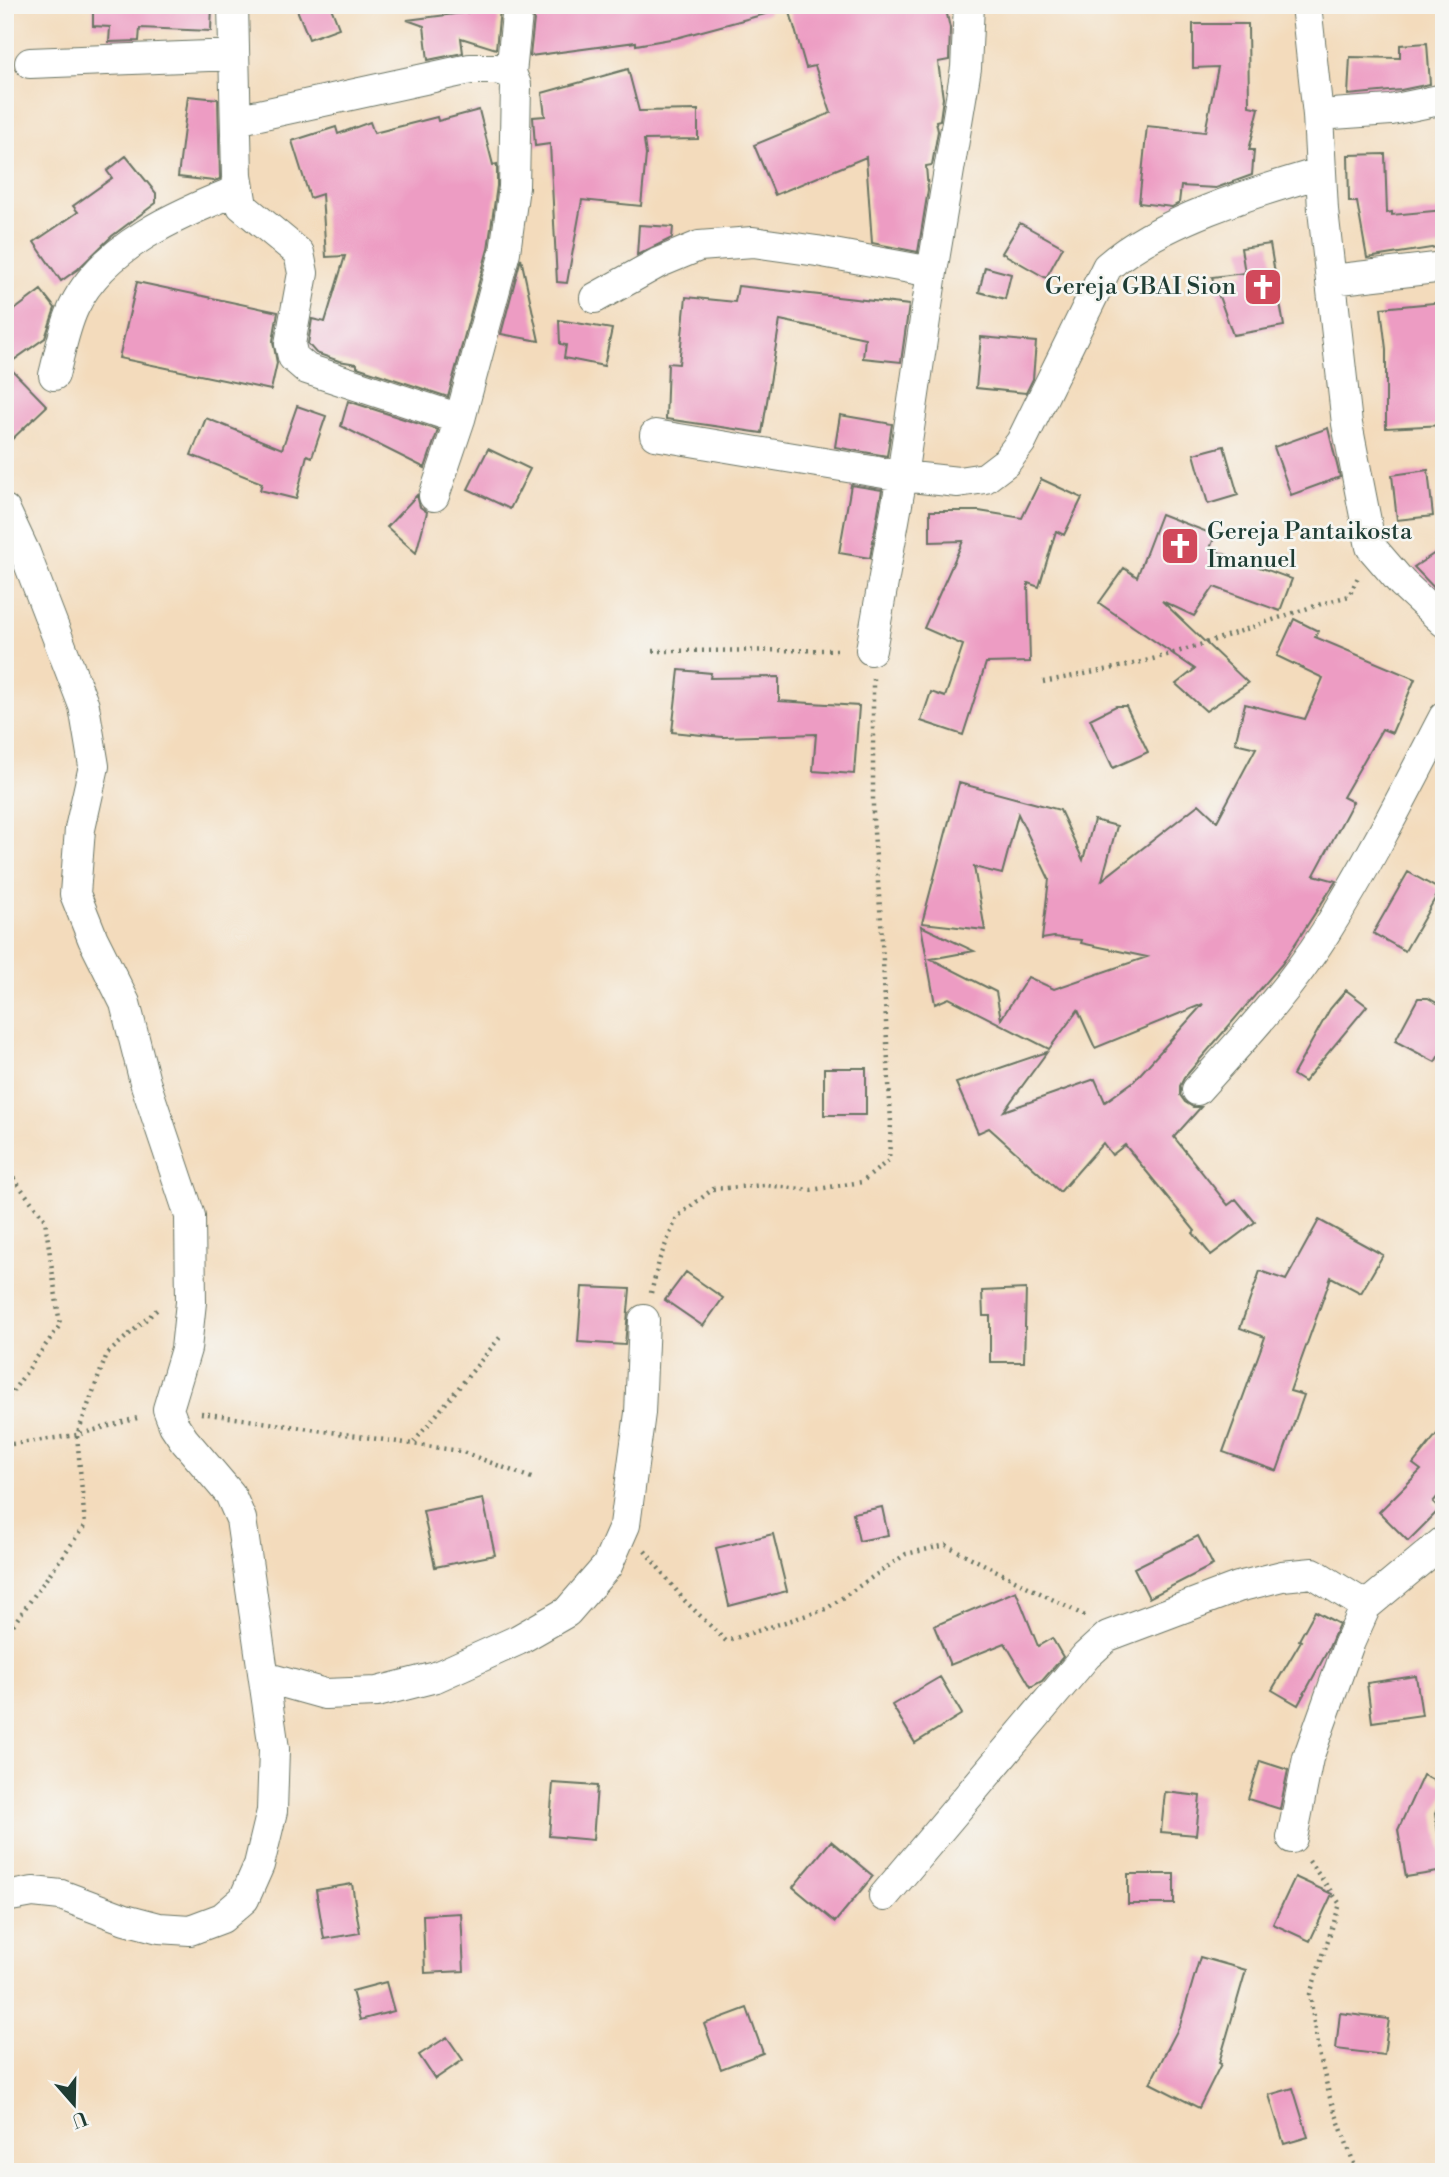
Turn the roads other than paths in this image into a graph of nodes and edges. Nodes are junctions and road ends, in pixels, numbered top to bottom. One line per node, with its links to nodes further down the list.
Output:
1 (233, 5): 5 (street)
2 (517, 5): 7 (street)
3 (969, 5): 14 (street)
4 (1306, 5): 9 (street)
5 (234, 55): 6 (street); 10 (street)
6 (30, 63)
7 (511, 74): 10 (street); 18 (street)
8 (1444, 99): 9 (street)
9 (1318, 115): 11 (street)
10 (236, 120): 12 (street)
11 (1320, 173): 15 (street); 20 (street)
12 (239, 190): 17 (street); 18 (street)
13 (1444, 267): 15 (street)
14 (932, 272): 16 (street); 20 (street)
15 (1332, 280): 23 (street)
16 (595, 298)
17 (54, 375)
18 (460, 419): 21 (street)
19 (655, 435): 20 (street)
20 (902, 476): 24 (street)
21 (434, 496)
22 (5, 510): 30 (street)
23 (1444, 622)
24 (871, 650)
25 (1444, 717): 26 (street)
26 (1197, 1090)
27 (644, 1320): 30 (street)
28 (1444, 1541): 29 (street)
29 (1366, 1606): 31 (street); 32 (street)
30 (264, 1678): 33 (street)
31 (1292, 1838)
32 (884, 1896)
33 (5, 1897)

